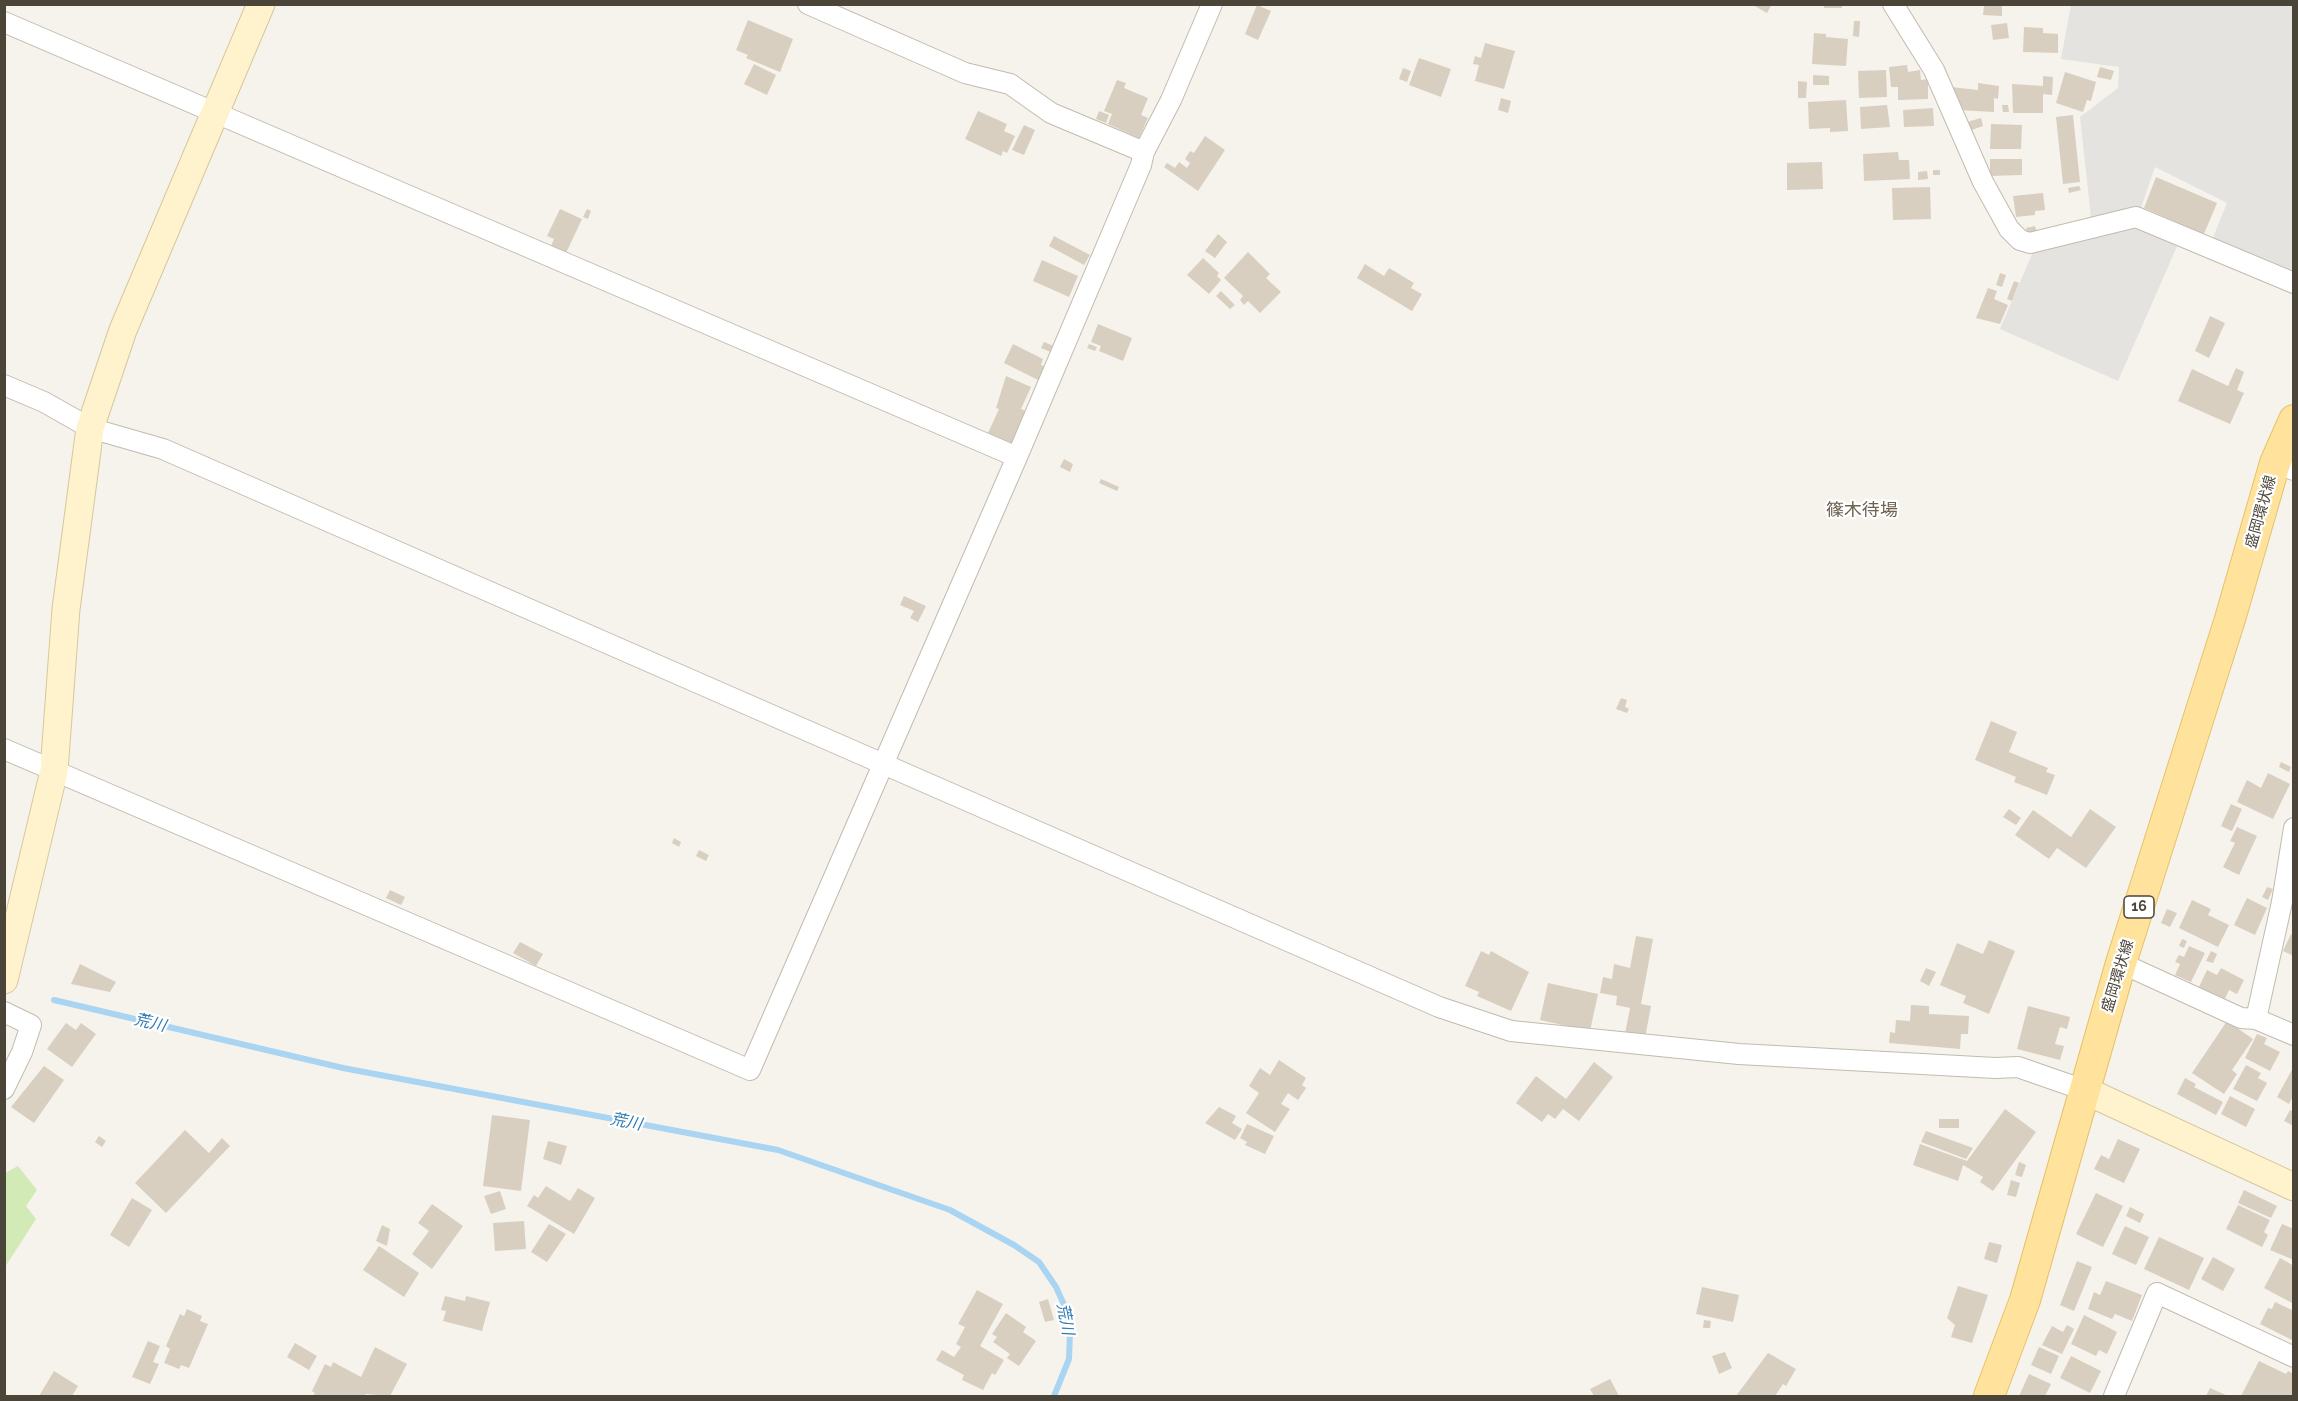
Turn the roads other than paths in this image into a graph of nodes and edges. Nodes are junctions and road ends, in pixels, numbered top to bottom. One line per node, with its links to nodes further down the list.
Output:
1 (261, 4): 6 (street)
2 (808, 4): 7 (street)
3 (1212, 4): 7 (street)
4 (1893, 4): 8 (street)
5 (4, 22): 6 (street)
6 (215, 112): 11 (street); 12 (street)
7 (1144, 152): 12 (street)
8 (2294, 284)
9 (4, 385): 11 (street)
10 (2294, 420): 13 (main road, 盛岡環状線 / 16)
11 (90, 428): 15 (street); 16 (street)
12 (1017, 457): 15 (street)
13 (2284, 466): 19 (main road, 盛岡環状線 / 16)
14 (4, 749): 16 (street)
15 (883, 763): 16 (street); 25 (street)
16 (54, 771): 20 (street)
17 (2294, 828): 18 (street)
18 (2288, 905): 22 (street)
19 (2121, 963): 22 (street); 25 (main road, 盛岡環状線 / 16)
20 (4, 980)
21 (4, 1012): 24 (street)
22 (2256, 1018): 23 (street)
23 (2294, 1035)
24 (4, 1089)
25 (2084, 1090): 26 (street); 28 (main road, 盛岡環状線 / 16)
26 (2294, 1187)
27 (2294, 1357): 29 (street)
28 (1989, 1396)
29 (2114, 1396)

